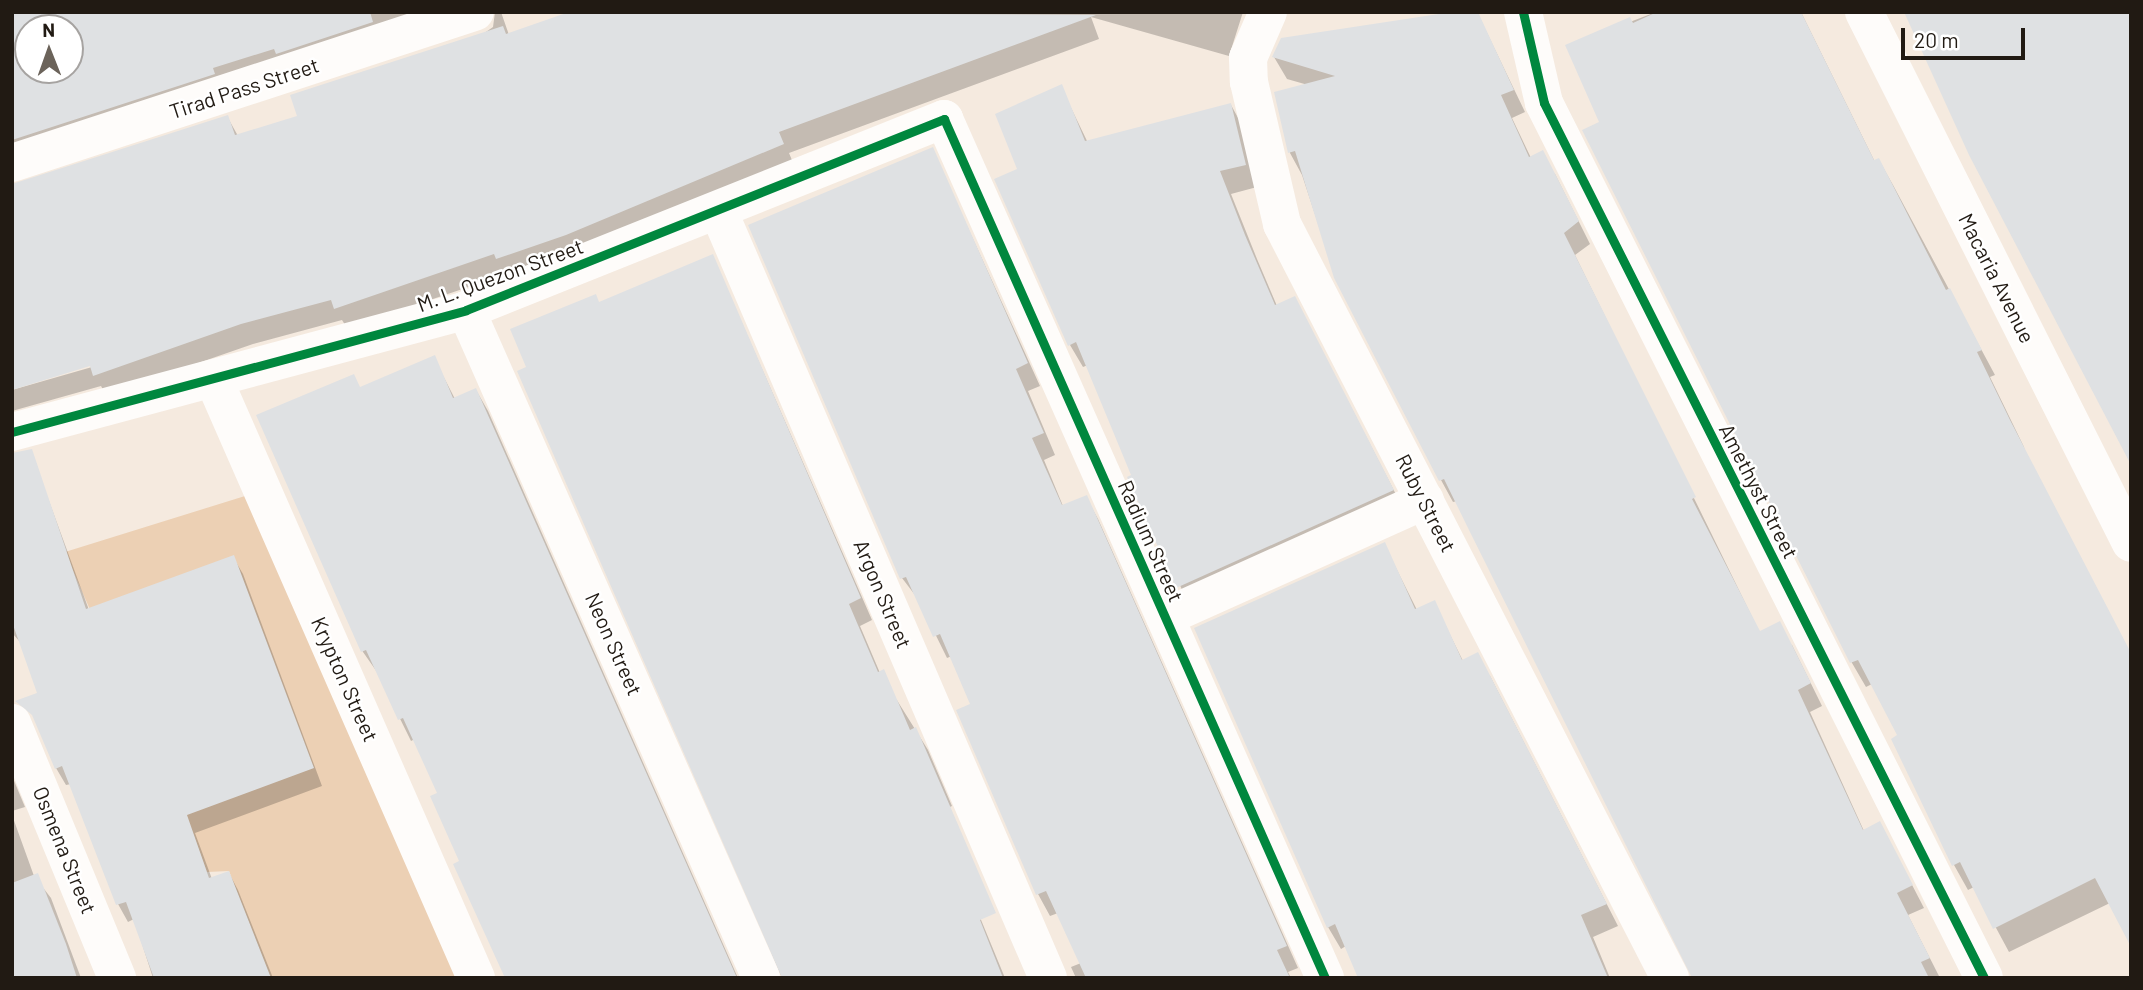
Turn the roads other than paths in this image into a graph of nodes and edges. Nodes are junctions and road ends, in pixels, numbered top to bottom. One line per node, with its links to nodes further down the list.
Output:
1 (475, 12): 6 (street, Tirad Pass Street)
2 (1268, 12): 11 (street, Ruby Street)
3 (1522, 12): 21 (street, Amethyst Street)
4 (1864, 12): 12 (street, Macaria Avenue)
5 (944, 119): 7 (street, M. L. Quezon Street); 13 (street, Radium Street)
6 (12, 163)
7 (718, 210): 8 (street, M. L. Quezon Street); 18 (street, Argon Street)
8 (466, 310): 9 (street, M. L. Quezon Street); 17 (street, Neon Street)
9 (214, 380): 10 (street, M. L. Quezon Street); 16 (street, Krypton Street)
10 (12, 432)
11 (1425, 500): 13 (street); 20 (street, Ruby Street)
12 (2131, 543)
13 (1165, 617): 19 (street, Radium Street)
14 (12, 723): 15 (street, Osmena Street)
15 (117, 978)
16 (476, 978)
17 (761, 978)
18 (1048, 978)
19 (1325, 978)
20 (1670, 978)
21 (1984, 978)

